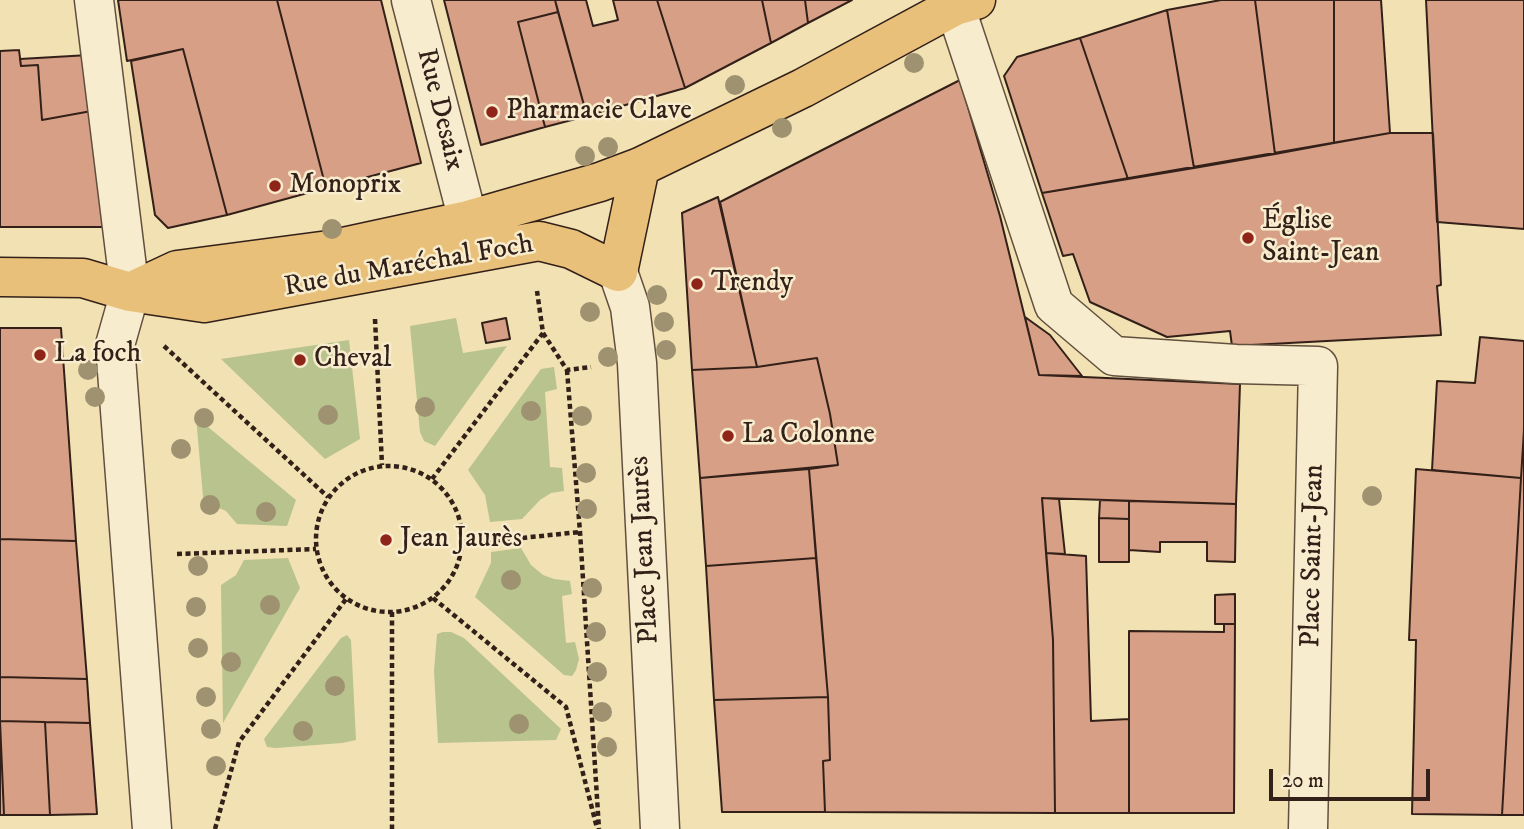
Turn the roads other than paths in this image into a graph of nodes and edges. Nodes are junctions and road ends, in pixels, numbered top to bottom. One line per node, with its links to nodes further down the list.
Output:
1 (94, 0): 8 (street)
2 (411, 0): 5 (street, Rue Desaix)
3 (966, 3): 4 (main road, Rue du Maréchal Foch); 11 (street, Place Saint-Jean)
4 (640, 167): 5 (main road, Rue du Maréchal Foch); 6 (main road)
5 (468, 220): 8 (main road, Rue du Maréchal Foch)
6 (618, 272): 8 (main road, Rue du Maréchal Foch); 10 (street, Place Jean Jaurès)
7 (0, 277): 8 (main road, Rue du Maréchal Foch)
8 (130, 292): 9 (street)
9 (152, 829)
10 (660, 829)
11 (1308, 829)

